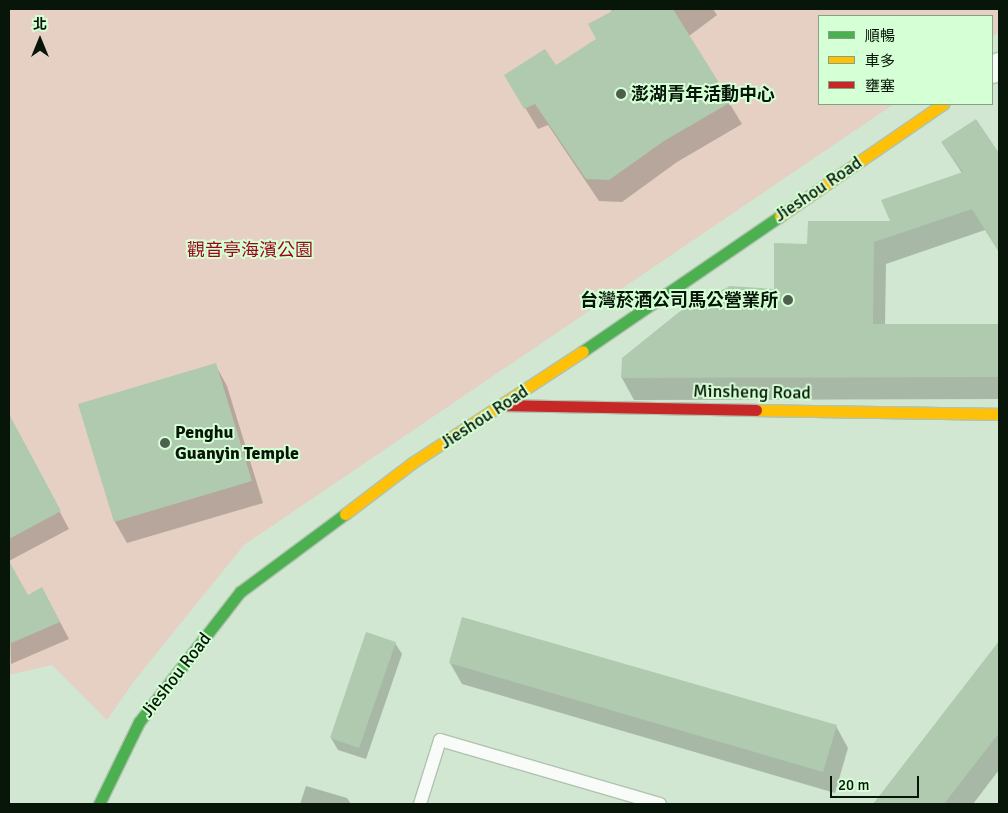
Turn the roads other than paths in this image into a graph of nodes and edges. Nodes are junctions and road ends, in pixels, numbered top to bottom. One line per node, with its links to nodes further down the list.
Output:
1 (942, 105): 2 (street, Jieshou Road)
2 (504, 405): 3 (street, Minsheng Road); 4 (street, Jieshou Road)
3 (999, 414)
4 (100, 804)
5 (420, 804): 6 (lane)
6 (660, 804)

